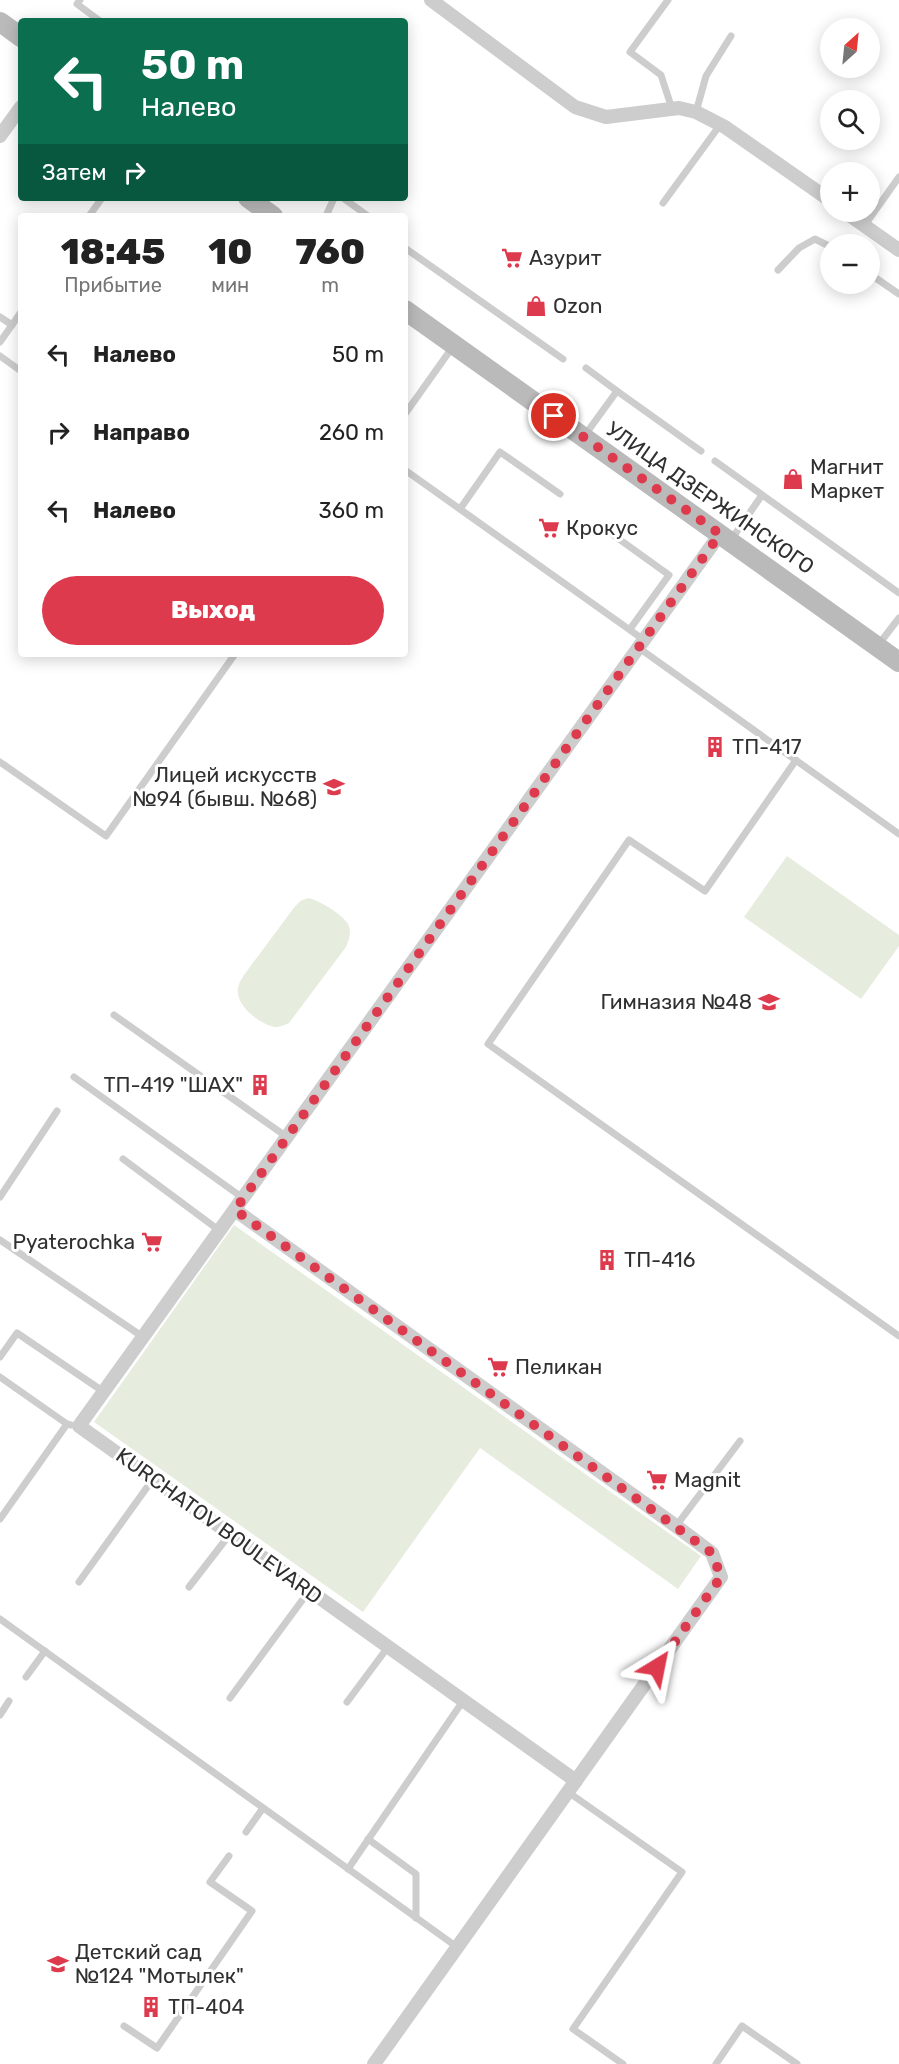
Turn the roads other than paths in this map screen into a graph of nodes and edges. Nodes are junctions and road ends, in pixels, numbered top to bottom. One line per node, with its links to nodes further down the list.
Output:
1 (80, 0): 4 (lane)
2 (431, 0): 8 (street)
3 (668, 0): 8 (lane)
4 (96, 18)
5 (0, 22): 6 (main road)
6 (18, 35)
7 (731, 36): 10 (lane)
8 (672, 109): 10 (street)
9 (18, 110): 12 (street)
10 (696, 112): 11 (street)
11 (720, 124): 14 (street); 17 (lane)
12 (0, 136)
13 (899, 177): 21 (lane)
14 (820, 193)
15 (252, 201): 18 (main road)
16 (347, 201): 19 (lane)
17 (663, 203)
18 (269, 213)
19 (364, 213)
20 (860, 222): 21 (street)
21 (865, 225): 23 (street)
22 (820, 242): 25 (lane)
23 (899, 249)
24 (408, 250): 35 (lane)
25 (778, 270)
26 (880, 281): 27 (lane)
27 (899, 294)
28 (408, 312): 33 (main road, УЛИЦА ДЗЕРЖИНСКОГО)
29 (18, 316): 31 (lane)
30 (0, 317): 31 (lane)
31 (12, 325): 32 (lane)
32 (0, 342)
33 (454, 345): 39 (lane); 40 (main road, УЛИЦА ДЗЕРЖИНСКОГО)
34 (0, 356): 37 (lane)
35 (563, 359)
36 (586, 368): 38 (lane)
37 (18, 369)
38 (617, 391): 40 (lane); 41 (lane)
39 (408, 410)
40 (583, 437): 48 (main road, УЛИЦА ДЗЕРЖИНСКОГО)
41 (701, 451)
42 (715, 461): 45 (lane)
43 (408, 472): 46 (lane)
44 (560, 494): 46 (lane)
45 (762, 495): 48 (lane); 49 (lane)
46 (460, 509): 51 (lane)
47 (605, 529): 51 (lane)
48 (725, 538): 52 (street); 53 (main road, УЛИЦА ДЗЕРЖИНСКОГО)
49 (899, 593)
50 (899, 618): 53 (lane)
51 (630, 630): 52 (lane)
52 (642, 644): 56 (lane); 62 (street)
53 (878, 646): 55 (main road, УЛИЦА ДЗЕРЖИНСКОГО)
54 (233, 657): 57 (lane)
55 (899, 662)
56 (796, 760): 58 (lane); 69 (lane)
57 (0, 762)
58 (899, 834)
59 (114, 1015): 62 (lane)
60 (74, 1077): 65 (lane)
61 (57, 1111): 64 (lane)
62 (287, 1137): 65 (street)
63 (123, 1159): 67 (lane)
64 (0, 1197)
65 (243, 1198): 66 (street)
66 (235, 1210): 67 (street); 78 (street)
67 (220, 1231): 70 (street)
68 (0, 1240): 70 (lane)
69 (899, 1336)
70 (143, 1337): 73 (street)
71 (0, 1357): 73 (lane)
72 (0, 1377): 74 (lane)
73 (104, 1392): 74 (street)
74 (73, 1425): 76 (street, KURCHATOV BOULEVARD); 77 (lane)
75 (740, 1441): 78 (lane)
76 (153, 1479): 79 (street, KURCHATOV BOULEVARD); 80 (lane)
77 (0, 1519)
78 (676, 1526): 92 (street)
79 (230, 1534): 81 (lane); 82 (street, KURCHATOV BOULEVARD)
80 (79, 1582)
81 (189, 1587)
82 (309, 1591): 84 (street, KURCHATOV BOULEVARD); 87 (lane)
83 (0, 1619): 85 (lane)
84 (388, 1647): 89 (street, KURCHATOV BOULEVARD); 90 (lane)
85 (45, 1651): 86 (lane); 93 (lane)
86 (26, 1677)
87 (230, 1698)
88 (9, 1701): 91 (lane)
89 (463, 1701): 92 (street, KURCHATOV BOULEVARD); 95 (lane)
90 (347, 1702)
91 (0, 1714)
92 (572, 1787): 99 (street); 102 (lane)
93 (263, 1808): 94 (lane); 97 (lane)
94 (246, 1832)
95 (368, 1839): 97 (lane); 98 (lane)
96 (229, 1856): 100 (lane)
97 (348, 1869): 98 (lane)
98 (417, 1918): 99 (lane)
99 (457, 1947): 101 (street)
100 (124, 2026)
101 (374, 2064)
102 (623, 2064)
103 (716, 2064): 104 (lane)
104 (797, 2064)

